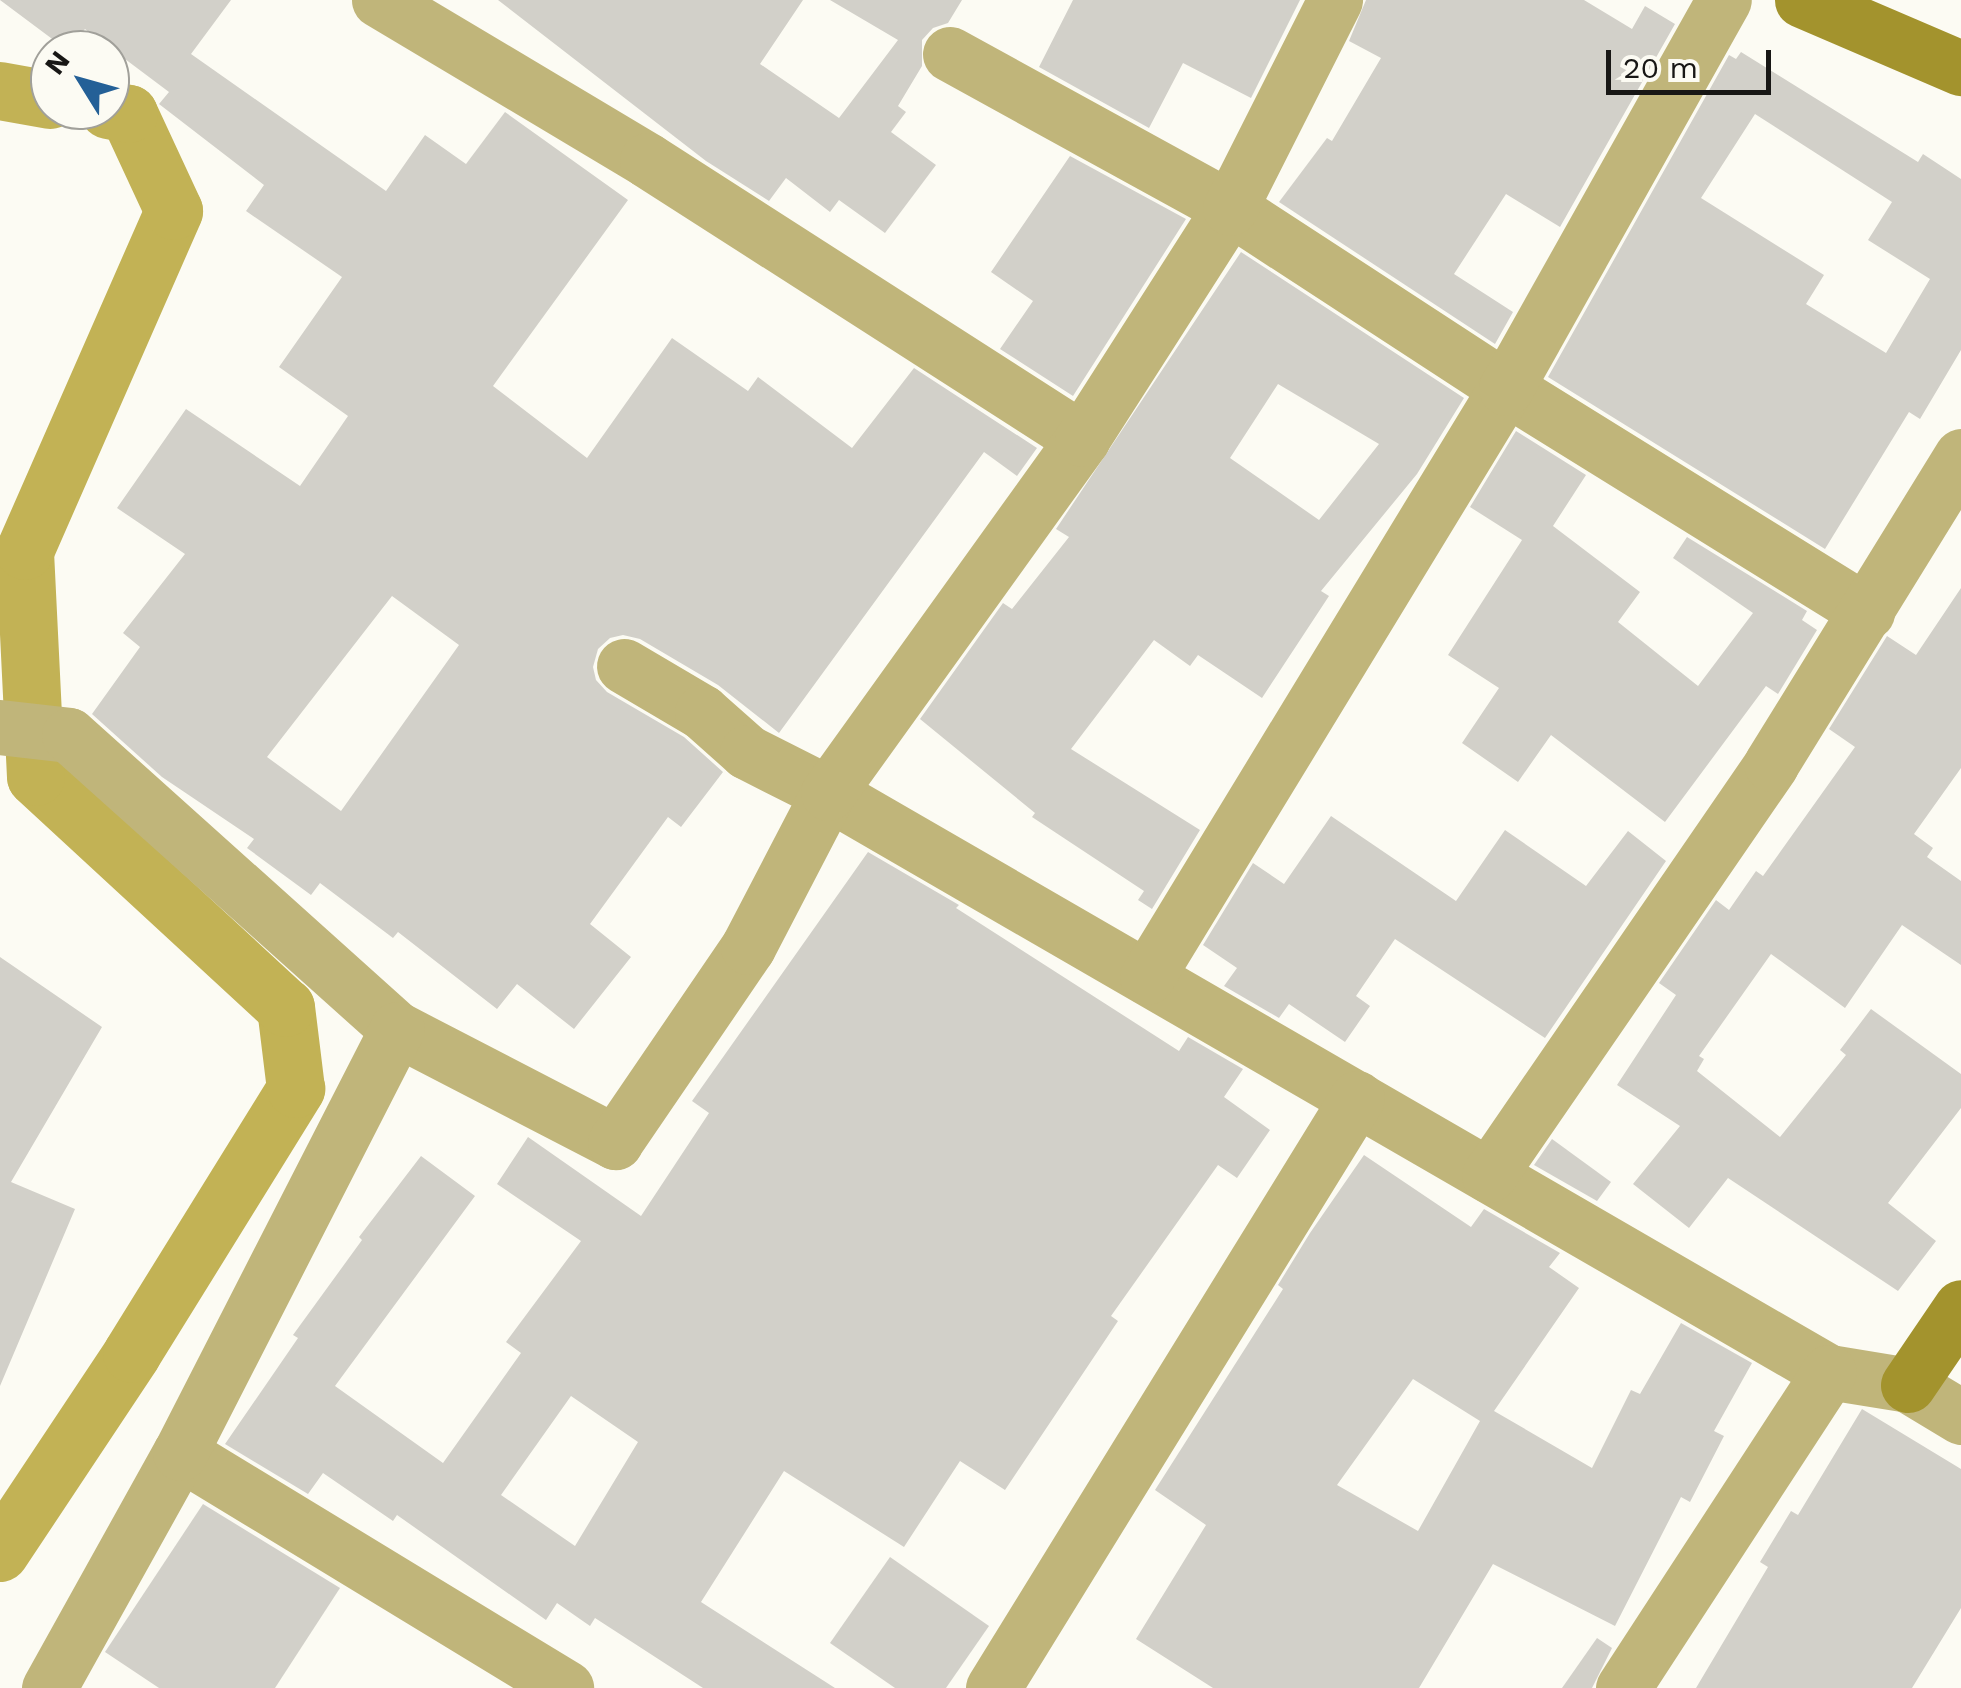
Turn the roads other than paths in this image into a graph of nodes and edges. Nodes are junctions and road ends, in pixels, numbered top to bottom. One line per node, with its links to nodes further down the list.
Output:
1 (379, 0): 9 (street)
2 (1336, 0): 7 (street)
3 (1724, 0): 8 (street)
4 (1802, 0): 6 (main road)
5 (950, 54): 7 (street)
6 (1961, 68)
7 (1230, 208): 8 (street); 9 (street)
8 (1506, 388): 11 (street); 15 (street)
9 (1082, 439): 14 (street)
10 (1961, 456): 11 (street)
11 (1868, 612): 18 (street)
12 (624, 666): 14 (street)
13 (0, 727): 16 (street)
14 (828, 793): 15 (street); 16 (street)
15 (1148, 978): 17 (street)
16 (397, 1029): 23 (street)
17 (1358, 1098): 18 (street); 26 (street)
18 (1490, 1175): 20 (street)
19 (1961, 1307): 21 (main road)
20 (1830, 1372): 21 (street); 27 (street)
21 (1908, 1385): 22 (street)
22 (1961, 1417)
23 (180, 1452): 24 (street); 25 (street)
24 (48, 1688)
25 (566, 1688)
26 (993, 1688)
27 (1623, 1688)

